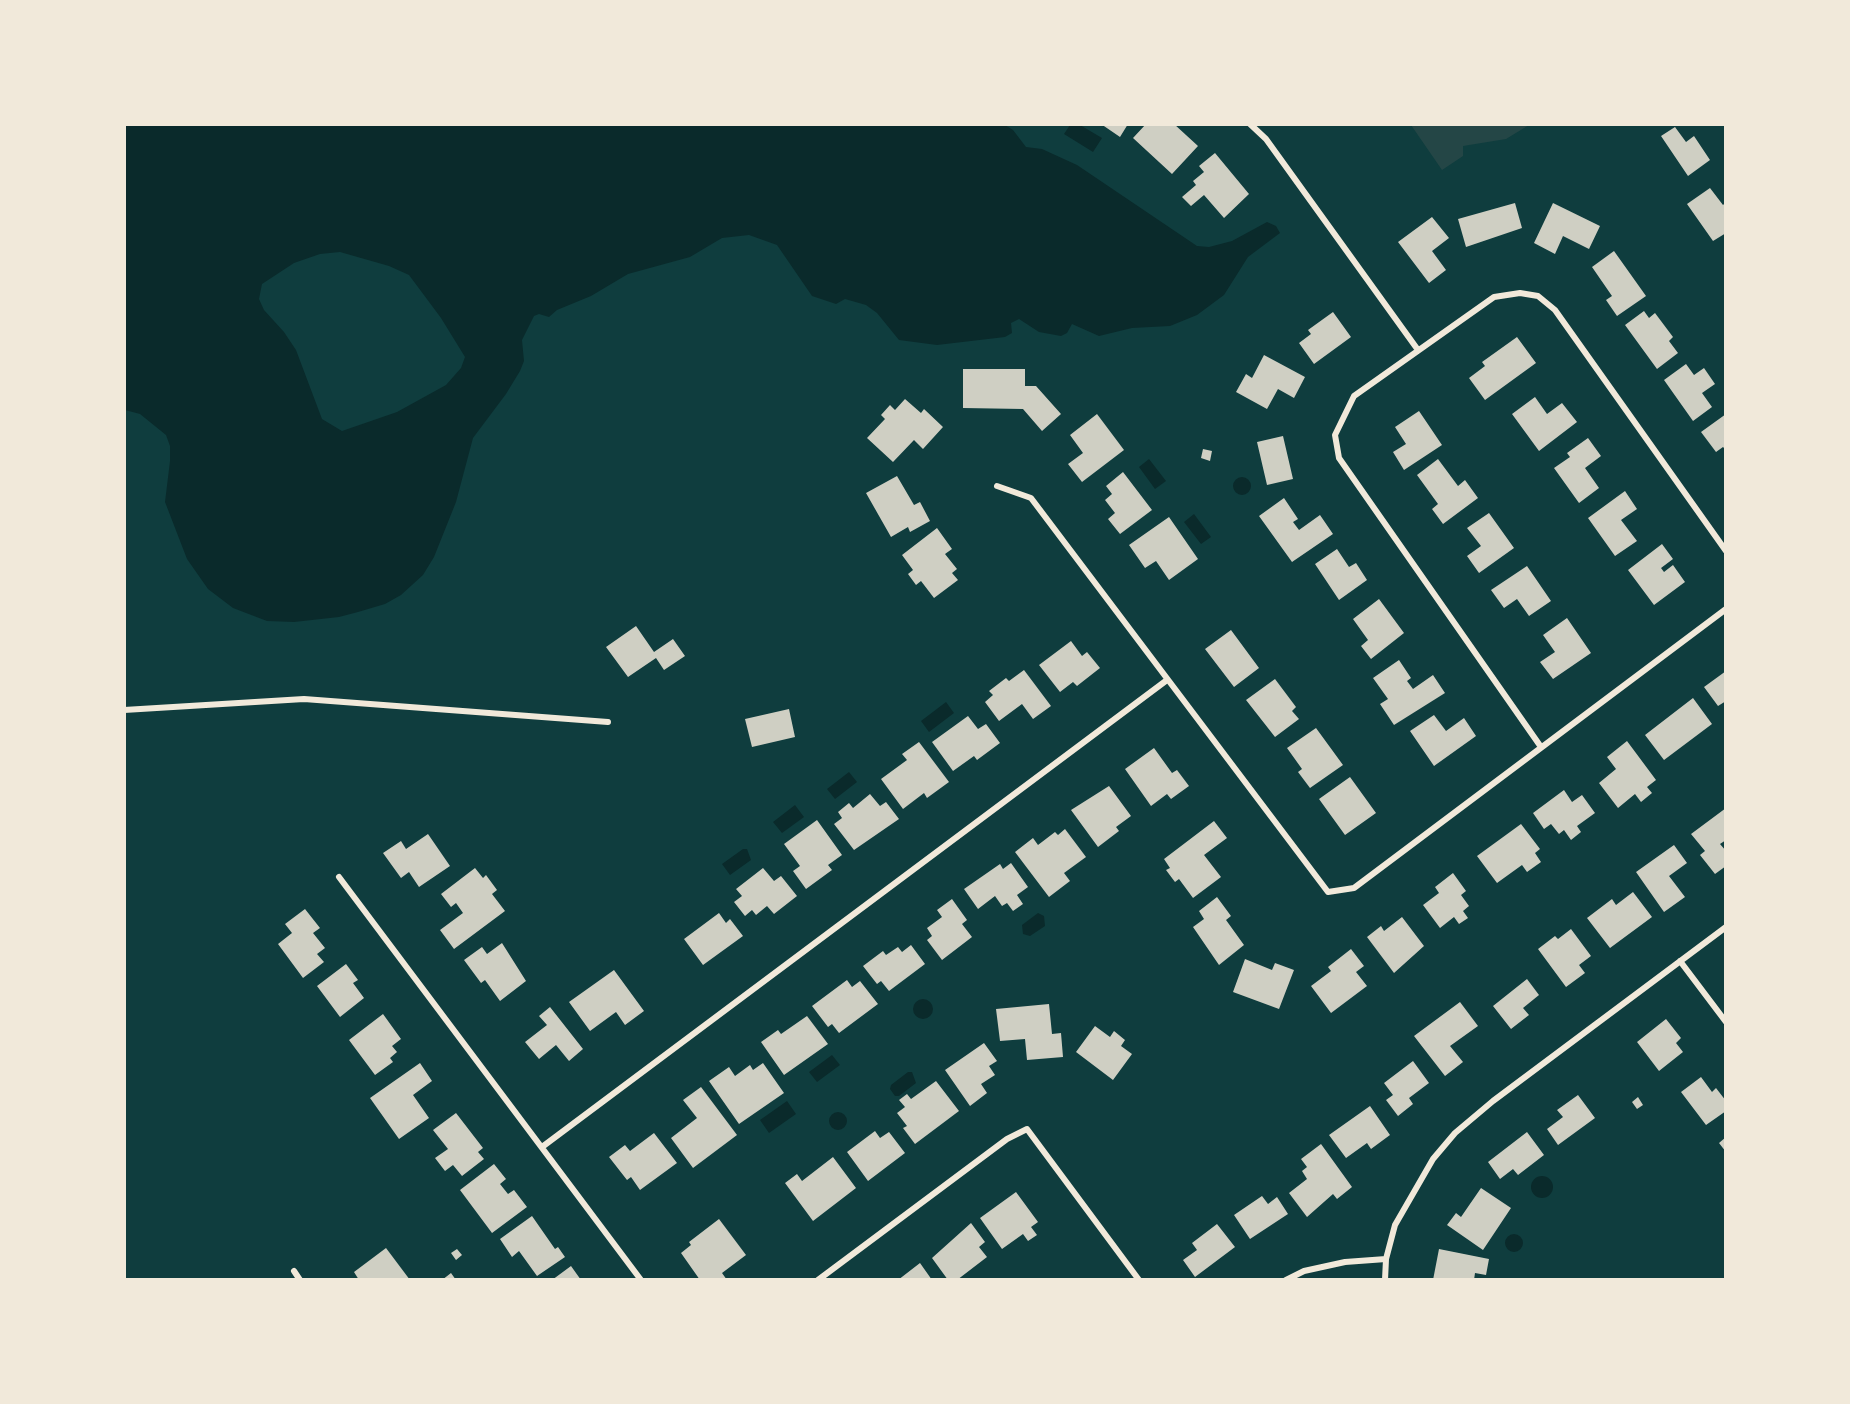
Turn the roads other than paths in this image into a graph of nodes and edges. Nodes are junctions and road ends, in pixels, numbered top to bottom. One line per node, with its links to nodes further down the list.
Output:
1 (1250, 124): 2 (street)
2 (1418, 350): 4 (street); 9 (street)
3 (997, 486): 6 (street)
4 (1725, 551)
5 (1725, 609): 9 (street)
6 (1167, 680): 9 (street); 14 (street)
7 (124, 710): 8 (street)
8 (608, 722)
9 (1541, 747)
10 (339, 877): 14 (street)
11 (1725, 927): 12 (street)
12 (1680, 961): 13 (street); 15 (street)
13 (1725, 1022)
14 (542, 1147): 18 (street)
15 (1386, 1259): 21 (street); 22 (street)
16 (294, 1271): 17 (street)
17 (300, 1280)
18 (641, 1280)
19 (818, 1280): 20 (street)
20 (1139, 1280)
21 (1286, 1280)
22 (1385, 1280)

